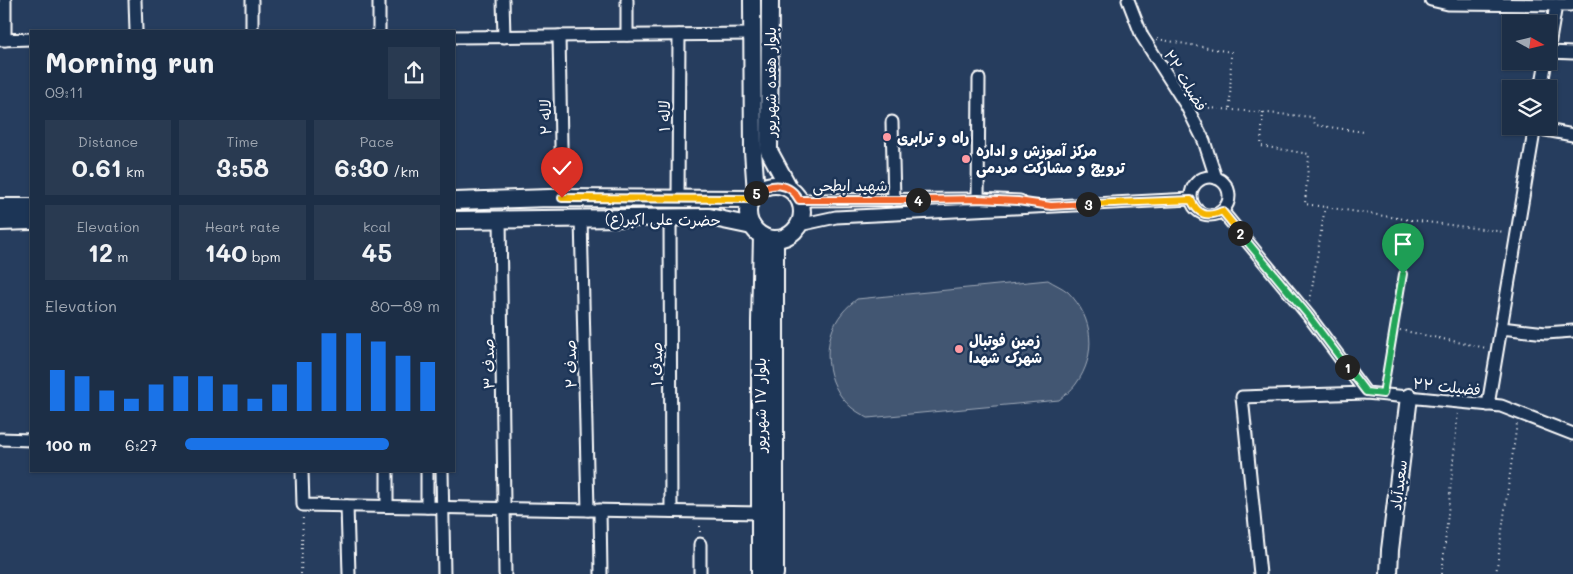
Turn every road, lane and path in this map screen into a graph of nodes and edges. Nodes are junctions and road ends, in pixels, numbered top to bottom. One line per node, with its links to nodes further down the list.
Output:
1 (5, 0): 25 (street)
2 (135, 0): 14 (street)
3 (252, 0): 15 (street)
4 (379, 0): 16 (street)
5 (503, 0): 19 (street)
6 (627, 0): 21 (street)
7 (752, 0): 17 (street, بلوار هفده شهریور)
8 (770, 0): 38 (street, بلوار هفده شهریور)
9 (1128, 0): 22 (street, فضیلت ۲۲)
10 (1571, 0): 12 (street)
11 (1437, 1): 12 (street)
12 (1556, 5): 13 (street)
13 (1554, 15)
14 (136, 30)
15 (252, 30)
16 (379, 30)
17 (752, 34): 18 (street); 39 (street, بلوار هفده شهریور)
18 (679, 35): 21 (street); 42 (street, لاله ۱)
19 (504, 36): 20 (street); 23 (street)
20 (559, 36): 21 (street); 40 (street, لاله ۲)
21 (627, 36)
22 (1142, 36): 29 (street, فضیلت ۲۲); 30 (path)
23 (455, 37)
24 (30, 39): 25 (street)
25 (2, 40)
26 (1558, 52): 27 (street)
27 (1573, 53)
28 (979, 79): 43 (street)
29 (1186, 105): 30 (path); 37 (street, فضیلت ۲۲)
30 (1230, 110): 31 (path)
31 (1263, 112): 33 (path); 50 (path)
32 (892, 122): 45 (street)
33 (1364, 132)
34 (1557, 132): 36 (street)
35 (1534, 135): 62 (street)
36 (1573, 135)
37 (1216, 178): 46 (street); 51 (street)
38 (794, 194): 39 (street); 45 (street, شهید ابطحی); 60 (street)
39 (754, 196): 42 (street, حضرت علی اکبر(ع)); 61 (street)
40 (562, 198): 41 (street, حضرت علی اکبر(ع)); 44 (street, حضرت علی اکبر(ع))
41 (647, 198): 42 (street, حضرت علی اکبر(ع)); 52 (street)
42 (678, 198)
43 (978, 199): 45 (street, شهید ابطحی); 47 (street, شهید ابطحی)
44 (455, 200)
45 (894, 200)
46 (1191, 200): 47 (street, شهید ابطحی); 51 (street)
47 (1051, 206): 60 (street, شهید ابطحی)
48 (0, 207): 49 (street)
49 (30, 207)
50 (1325, 207): 57 (path); 63 (path)
51 (1222, 211): 63 (street)
52 (648, 217): 53 (street, حضرت علی اکبر(ع)); 54 (street, حضرت علی اکبر(ع))
53 (670, 217): 61 (street, حضرت علی اکبر(ع)); 88 (street, صدف ۱)
54 (581, 218): 55 (street, حضرت علی اکبر(ع)); 87 (street, صدف ۲)
55 (500, 219): 56 (street, حضرت علی اکبر(ع)); 86 (street, صدف ۳)
56 (455, 220)
57 (1411, 220): 62 (path); 65 (path)
58 (30, 221): 59 (street)
59 (0, 222)
60 (799, 226): 61 (street)
61 (763, 233): 90 (street, بلوار ۱۷ شهریور); 99 (street, بلوار ۱۷ شهریور)
62 (1517, 233): 64 (street)
63 (1308, 315): 68 (street)
64 (1501, 328): 66 (street); 67 (street)
65 (1395, 329): 67 (path); 69 (path)
66 (1573, 331)
67 (1497, 350): 72 (street)
68 (1366, 392): 69 (street, فضیلت ۲۲); 100 (street, فضیلت ۲۲)
69 (1383, 394): 70 (street, فضیلت ۲۲)
70 (1409, 397): 71 (street, فضیلت ۲۲); 101 (street, سعیدآباد)
71 (1458, 402): 72 (street, فضیلت ۲۲); 102 (path)
72 (1488, 405): 73 (street, فضیلت ۲۲)
73 (1518, 413): 74 (street, فضیلت ۲۲); 103 (path)
74 (1573, 434)
75 (0, 439): 76 (street)
76 (30, 440)
77 (302, 472): 81 (street)
78 (387, 472): 83 (street)
79 (427, 472): 84 (street)
80 (442, 472): 85 (street)
81 (303, 505): 82 (street); 92 (path)
82 (347, 506): 83 (street); 93 (street)
83 (388, 506): 84 (street)
84 (427, 507): 85 (street)
85 (442, 507): 86 (street); 94 (street)
86 (505, 508): 87 (street); 95 (street, صدف ۳)
87 (594, 510): 88 (street); 96 (street, صدف ۲)
88 (672, 511): 89 (street)
89 (700, 512): 90 (street); 91 (path)
90 (760, 513): 98 (street, بلوار ۱۷ شهریور)
91 (700, 544): 97 (street)
92 (302, 574)
93 (349, 574)
94 (444, 574)
95 (505, 574)
96 (601, 574)
97 (700, 574)
98 (760, 574)
99 (775, 574)
100 (1260, 574)
101 (1389, 574)
102 (1442, 574)
103 (1496, 574)

